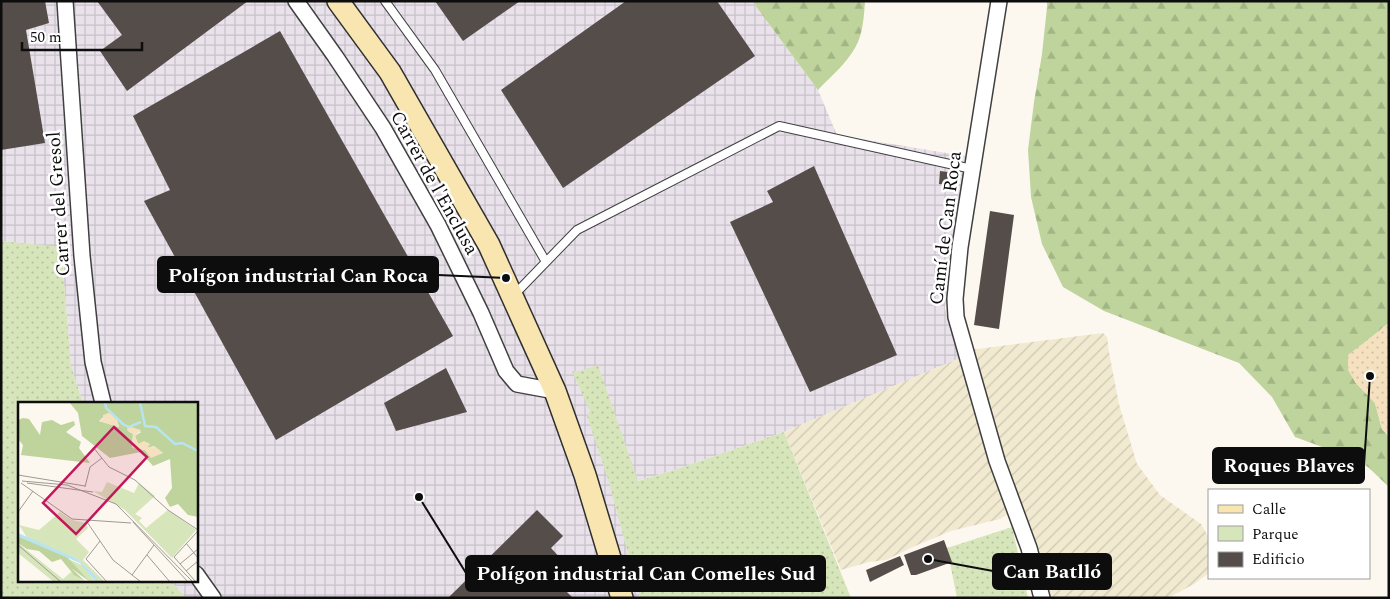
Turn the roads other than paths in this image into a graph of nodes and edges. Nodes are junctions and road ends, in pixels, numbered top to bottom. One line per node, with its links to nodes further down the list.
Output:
1 (65, 1): 10 (street, Carrer del Gresol)
2 (296, 1): 9 (street, Carrer de l'Enclusa)
3 (338, 1): 8 (street)
4 (385, 1): 7 (lane)
5 (999, 1): 6 (street, Camí de Can Roca)
6 (972, 169): 7 (lane); 14 (street, Camí de Can Roca)
7 (546, 262): 8 (lane)
8 (512, 297): 9 (street)
9 (555, 391): 13 (street)
10 (103, 402)
11 (198, 577): 12 (street)
12 (213, 598)
13 (622, 598)
14 (1042, 598)

